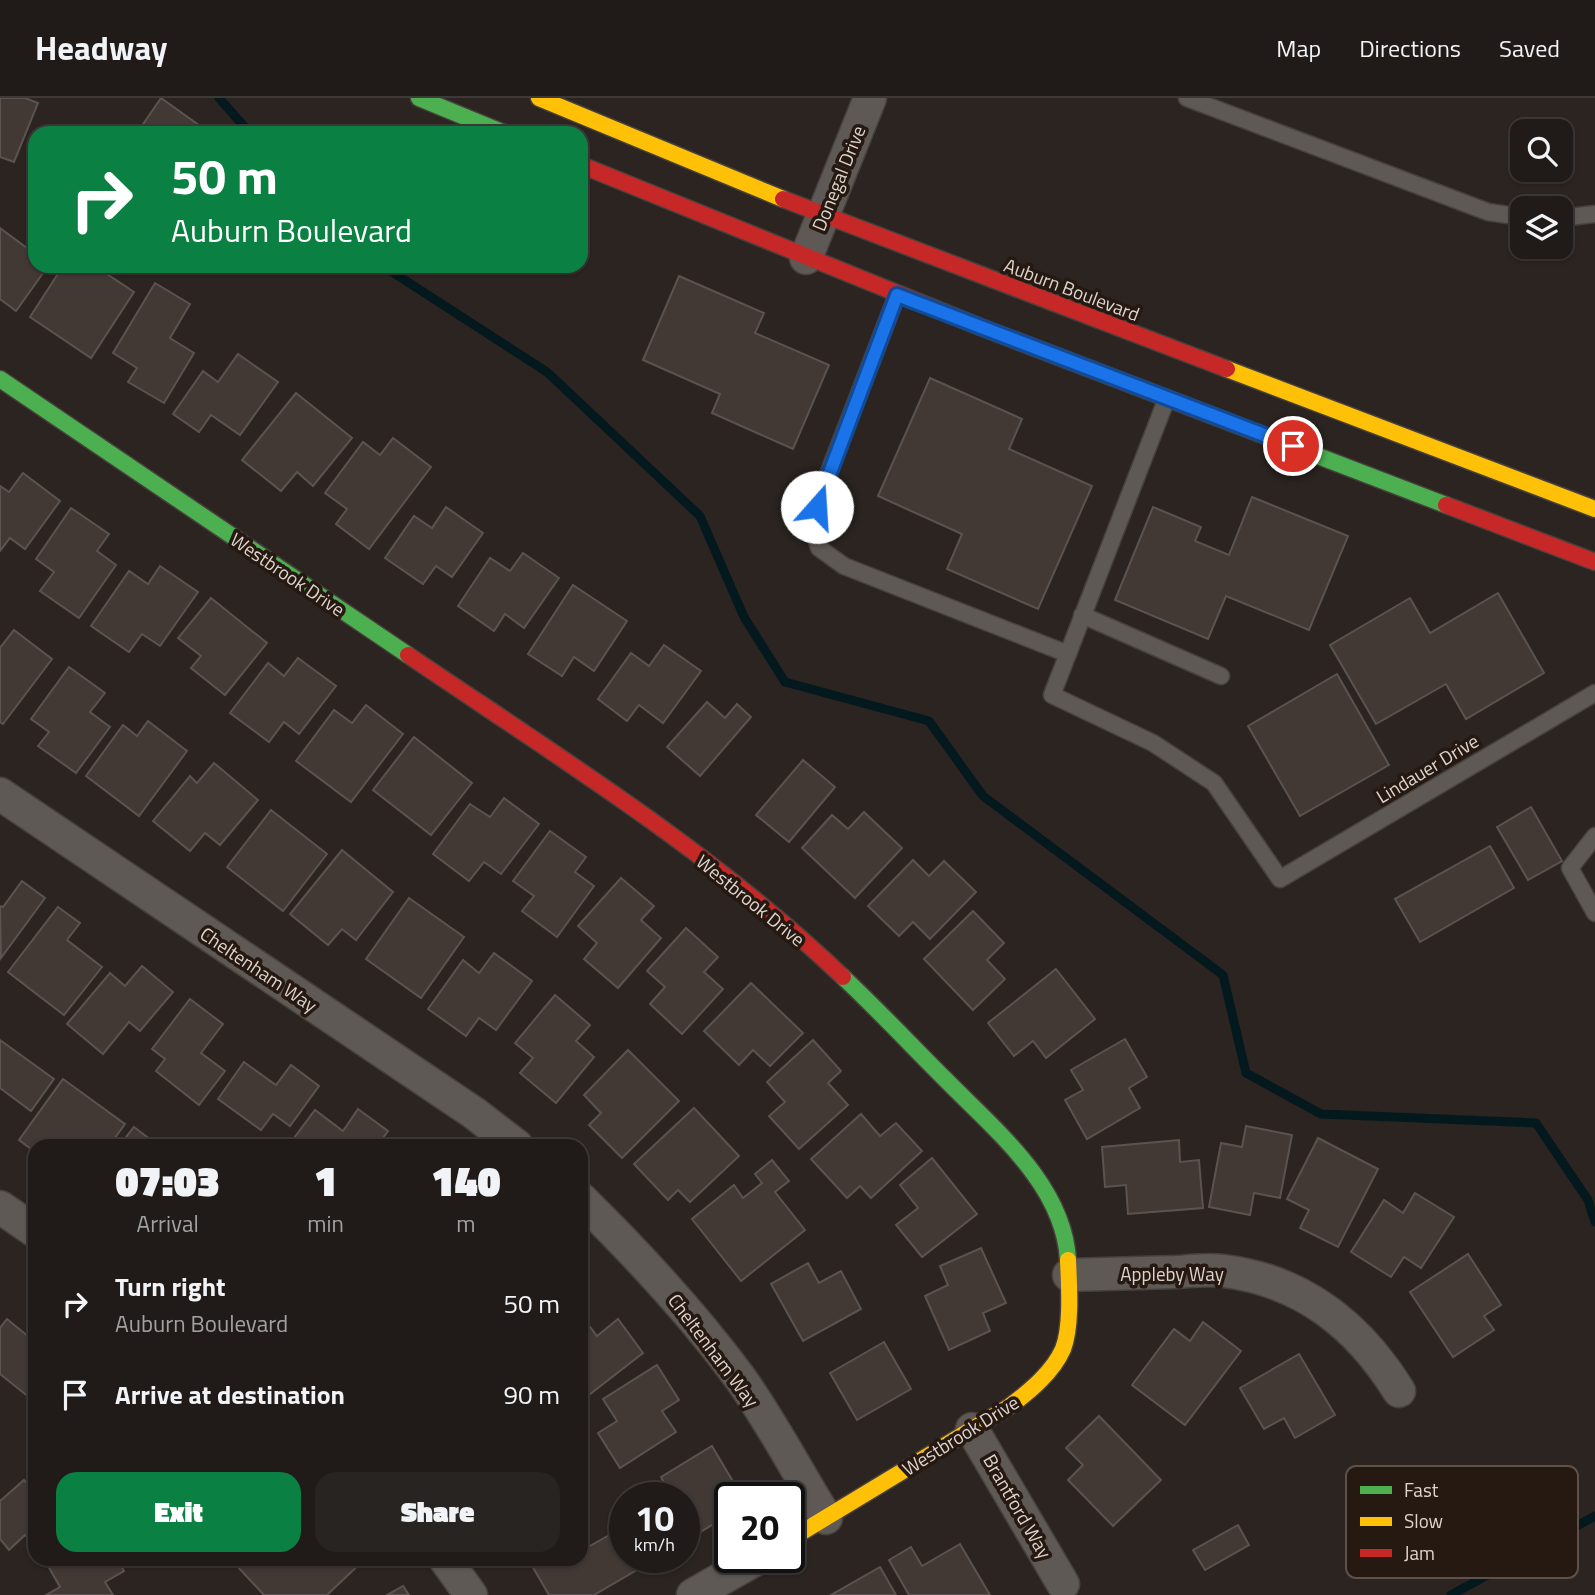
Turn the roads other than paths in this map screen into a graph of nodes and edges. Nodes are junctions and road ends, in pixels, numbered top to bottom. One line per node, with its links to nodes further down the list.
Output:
1 (419, 98): 6 (main road)
2 (539, 98): 5 (main road, Auburn Boulevard)
3 (870, 98): 10 (street, Donegal Drive)
4 (1187, 98): 9 (lane)
5 (571, 104): 10 (main road, Auburn Boulevard)
6 (487, 126)
7 (588, 168): 12 (main road)
8 (1595, 214): 11 (lane)
9 (1510, 215)
10 (822, 216): 12 (street, Donegal Drive); 16 (main road, Auburn Boulevard)
11 (1573, 217)
12 (806, 258): 13 (main road)
13 (897, 295): 15 (main road); 19 (lane)
14 (0, 379): 29 (main road, Westbrook Drive)
15 (1167, 398): 17 (main road); 18 (lane)
16 (1595, 509)
17 (1595, 562)
18 (1082, 615): 19 (lane); 20 (lane)
19 (1068, 654): 21 (lane, Lindauer Drive)
20 (1221, 676)
21 (1595, 693)
22 (0, 794): 25 (street, Cheltenham Way)
23 (1595, 836): 24 (lane)
24 (1595, 914)
25 (508, 1139)
26 (588, 1206): 32 (street, Cheltenham Way)
27 (0, 1207): 28 (street)
28 (28, 1226)
29 (1069, 1275): 30 (street, Appleby Way); 31 (main road, Westbrook Drive)
30 (1399, 1391)
31 (972, 1429): 32 (main road, Westbrook Drive); 36 (street, Brantford Way)
32 (826, 1518): 33 (main road, Westbrook Drive)
33 (805, 1530)
34 (450, 1566): 37 (street)
35 (732, 1573): 38 (street)
36 (1063, 1584)
37 (471, 1595)
38 (693, 1595)

